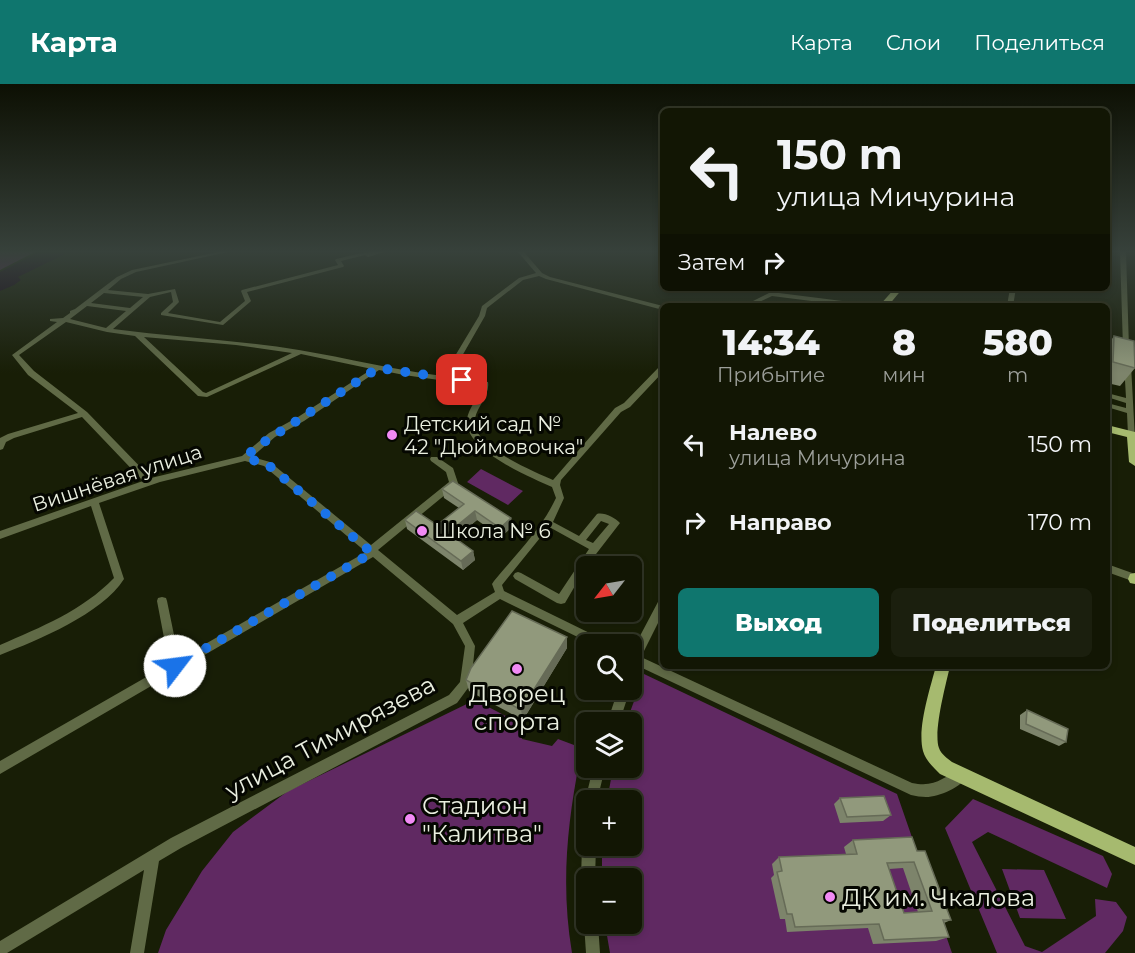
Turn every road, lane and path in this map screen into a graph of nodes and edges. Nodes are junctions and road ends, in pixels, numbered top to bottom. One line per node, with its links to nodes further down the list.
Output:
1 (101, 293): 12 (street)
2 (117, 293): 9 (street)
3 (162, 293): 9 (street)
4 (173, 293): 5 (street)
5 (245, 293)
6 (503, 293): 22 (street)
7 (604, 293): 13 (street)
8 (1125, 293): 24 (street)
9 (148, 296): 14 (street)
10 (752, 303): 11 (street)
11 (842, 303)
12 (87, 304): 14 (street); 15 (street)
13 (660, 307)
14 (132, 310): 17 (street)
15 (77, 311): 16 (street); 16 (street)
16 (67, 320): 17 (street); 27 (street)
17 (107, 330): 18 (street)
18 (137, 334): 19 (street); 19 (street)
19 (300, 352): 20 (street)
20 (378, 368): 22 (street); 31 (street)
21 (660, 372): 35 (street)
22 (446, 376): 35 (street)
23 (1110, 396): 24 (street)
24 (1129, 401): 26 (street)
25 (1110, 406): 26 (street)
26 (1130, 411): 29 (street)
27 (84, 414): 30 (street); 34 (street)
28 (1110, 429): 29 (main road)
29 (1134, 435): 33 (main road)
30 (0, 447)
31 (245, 458): 34 (street, Вишнёвая улица); 41 (street)
32 (434, 459): 41 (street)
33 (1135, 462)
34 (149, 482): 36 (street, Вишнёвая улица)
35 (556, 485): 37 (street)
36 (94, 502): 38 (street, Вишнёвая улица); 51 (street)
37 (545, 525): 39 (street); 45 (street)
38 (0, 535)
39 (580, 541): 40 (street); 40 (street)
40 (595, 548): 43 (street)
41 (371, 552): 48 (street); 52 (street)
42 (1110, 569): 44 (street)
43 (518, 576)
44 (1135, 578)
45 (500, 594): 48 (street); 49 (street)
46 (162, 601): 52 (street)
47 (660, 609): 50 (street)
48 (457, 621): 58 (street, улица Тимирязева)
49 (582, 634)
50 (642, 642)
51 (0, 650)
52 (175, 666): 55 (street)
53 (642, 666): 56 (street)
54 (943, 669): 56 (main road)
55 (0, 768)
56 (962, 775): 57 (main road)
57 (1135, 856)
58 (153, 857): 60 (street, улица Тимирязева); 61 (street)
59 (592, 934): 62 (street)
60 (0, 949)
61 (137, 953)
62 (593, 953)

